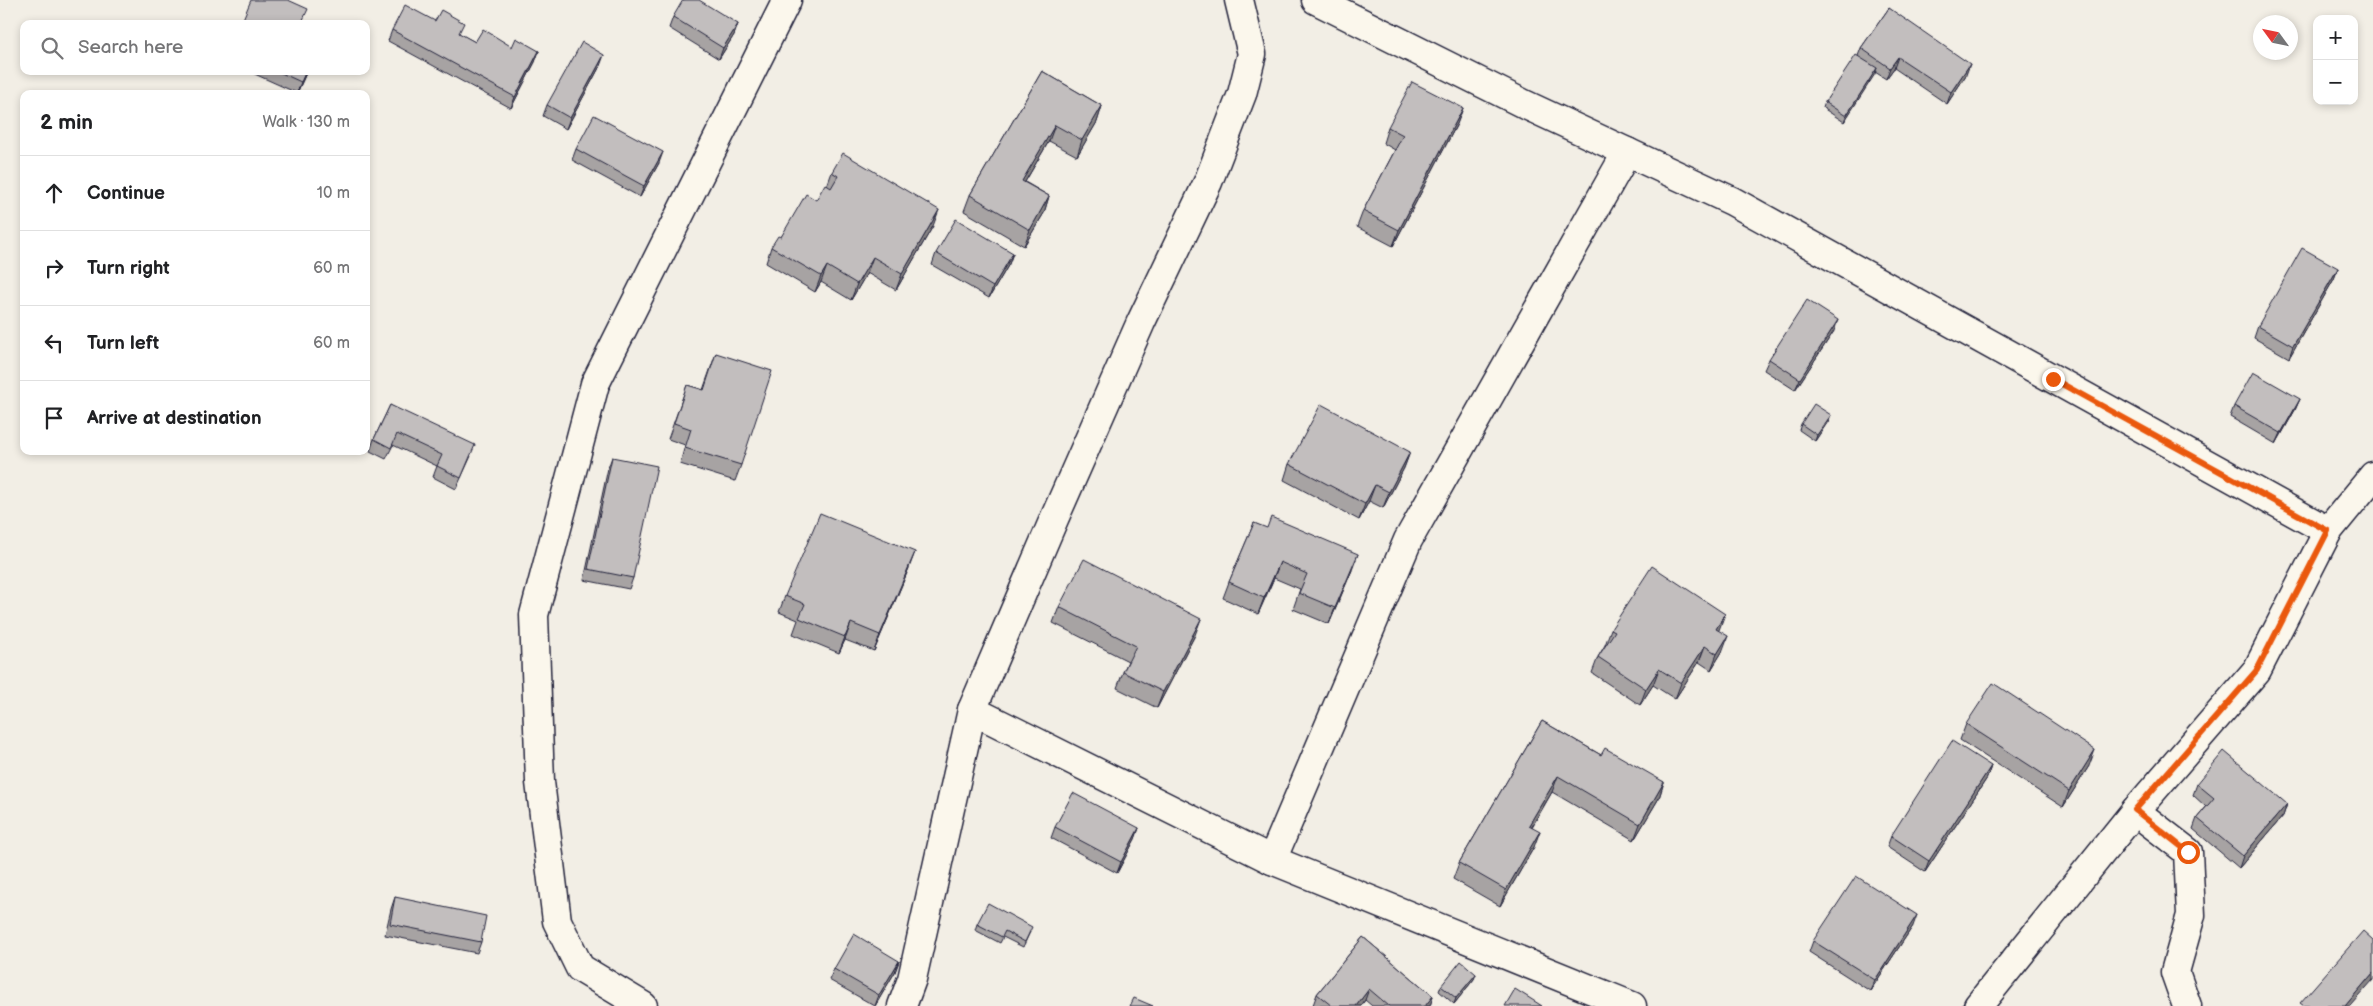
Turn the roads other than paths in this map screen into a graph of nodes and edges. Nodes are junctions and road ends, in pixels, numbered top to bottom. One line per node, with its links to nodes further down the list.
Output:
1 (787, 0): 10 (street)
2 (1239, 0): 7 (street)
3 (1316, 0): 4 (street)
4 (1627, 152): 6 (street); 9 (street)
5 (2373, 476): 6 (street)
6 (2328, 531): 8 (street)
7 (972, 710): 9 (street); 11 (street)
8 (2135, 810): 13 (street); 14 (street)
9 (1272, 860): 12 (street)
10 (643, 1006)
11 (902, 1006)
12 (1632, 1006)
13 (1978, 1006)
14 (2187, 1006)

